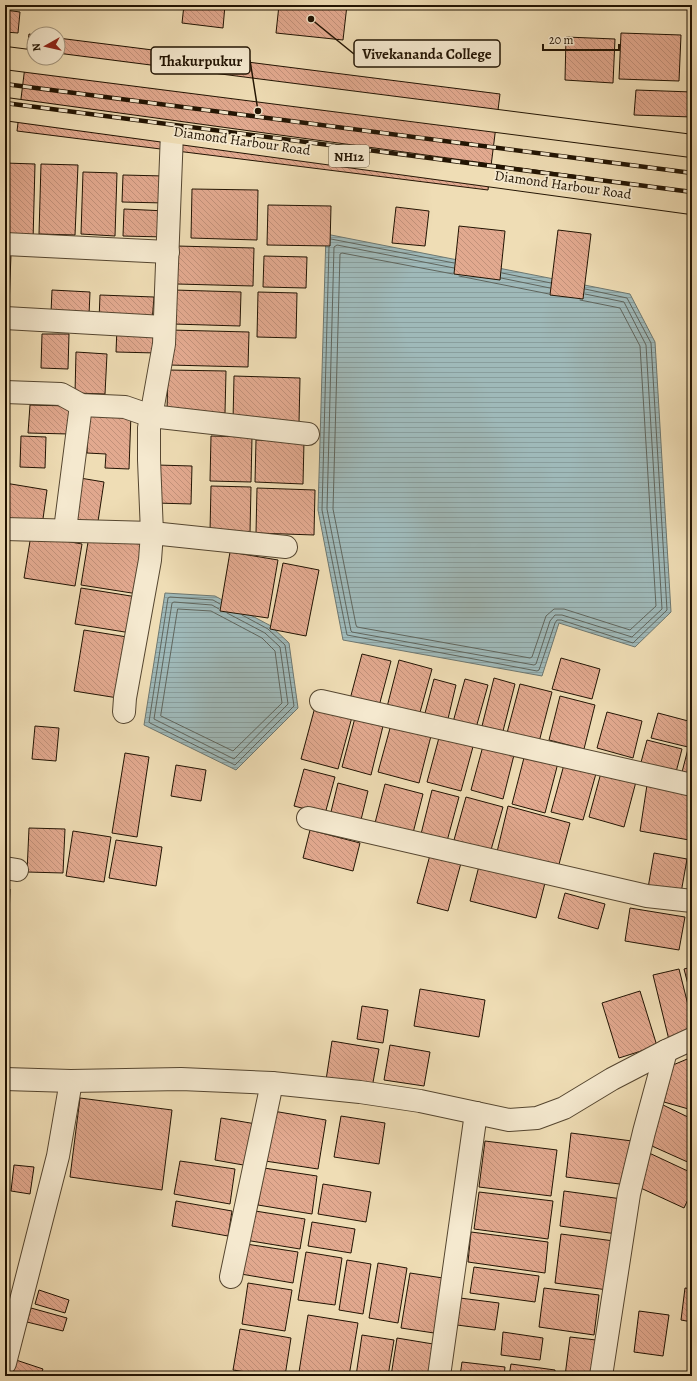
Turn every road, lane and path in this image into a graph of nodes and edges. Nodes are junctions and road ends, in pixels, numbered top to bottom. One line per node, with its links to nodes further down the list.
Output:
1 (5, 58): 4 (highway)
2 (5, 109): 3 (highway, Diamond Harbour Road / NH12)
3 (172, 132): 5 (highway, Diamond Harbour Road / NH12); 7 (street)
4 (692, 146)
5 (692, 203)
6 (5, 244): 7 (street)
7 (168, 252): 9 (street)
8 (5, 318): 9 (street)
9 (164, 326): 12 (street)
10 (5, 392): 11 (street)
11 (81, 405): 12 (street); 15 (street)
12 (151, 416): 13 (street); 16 (street)
13 (308, 434)
14 (5, 529): 15 (street)
15 (65, 530): 16 (street)
16 (152, 533): 17 (street); 19 (street)
17 (286, 547)
18 (321, 702): 20 (street)
19 (124, 712)
20 (692, 785)
21 (308, 818): 22 (street)
22 (692, 901)
23 (692, 1040): 24 (street)
24 (666, 1051): 28 (street); 32 (street)
25 (5, 1079): 26 (street)
26 (71, 1081): 27 (street); 30 (street)
27 (272, 1083): 28 (street); 29 (street)
28 (476, 1113): 31 (street)
29 (231, 1277)
30 (5, 1363)
31 (440, 1376)
32 (601, 1376)

